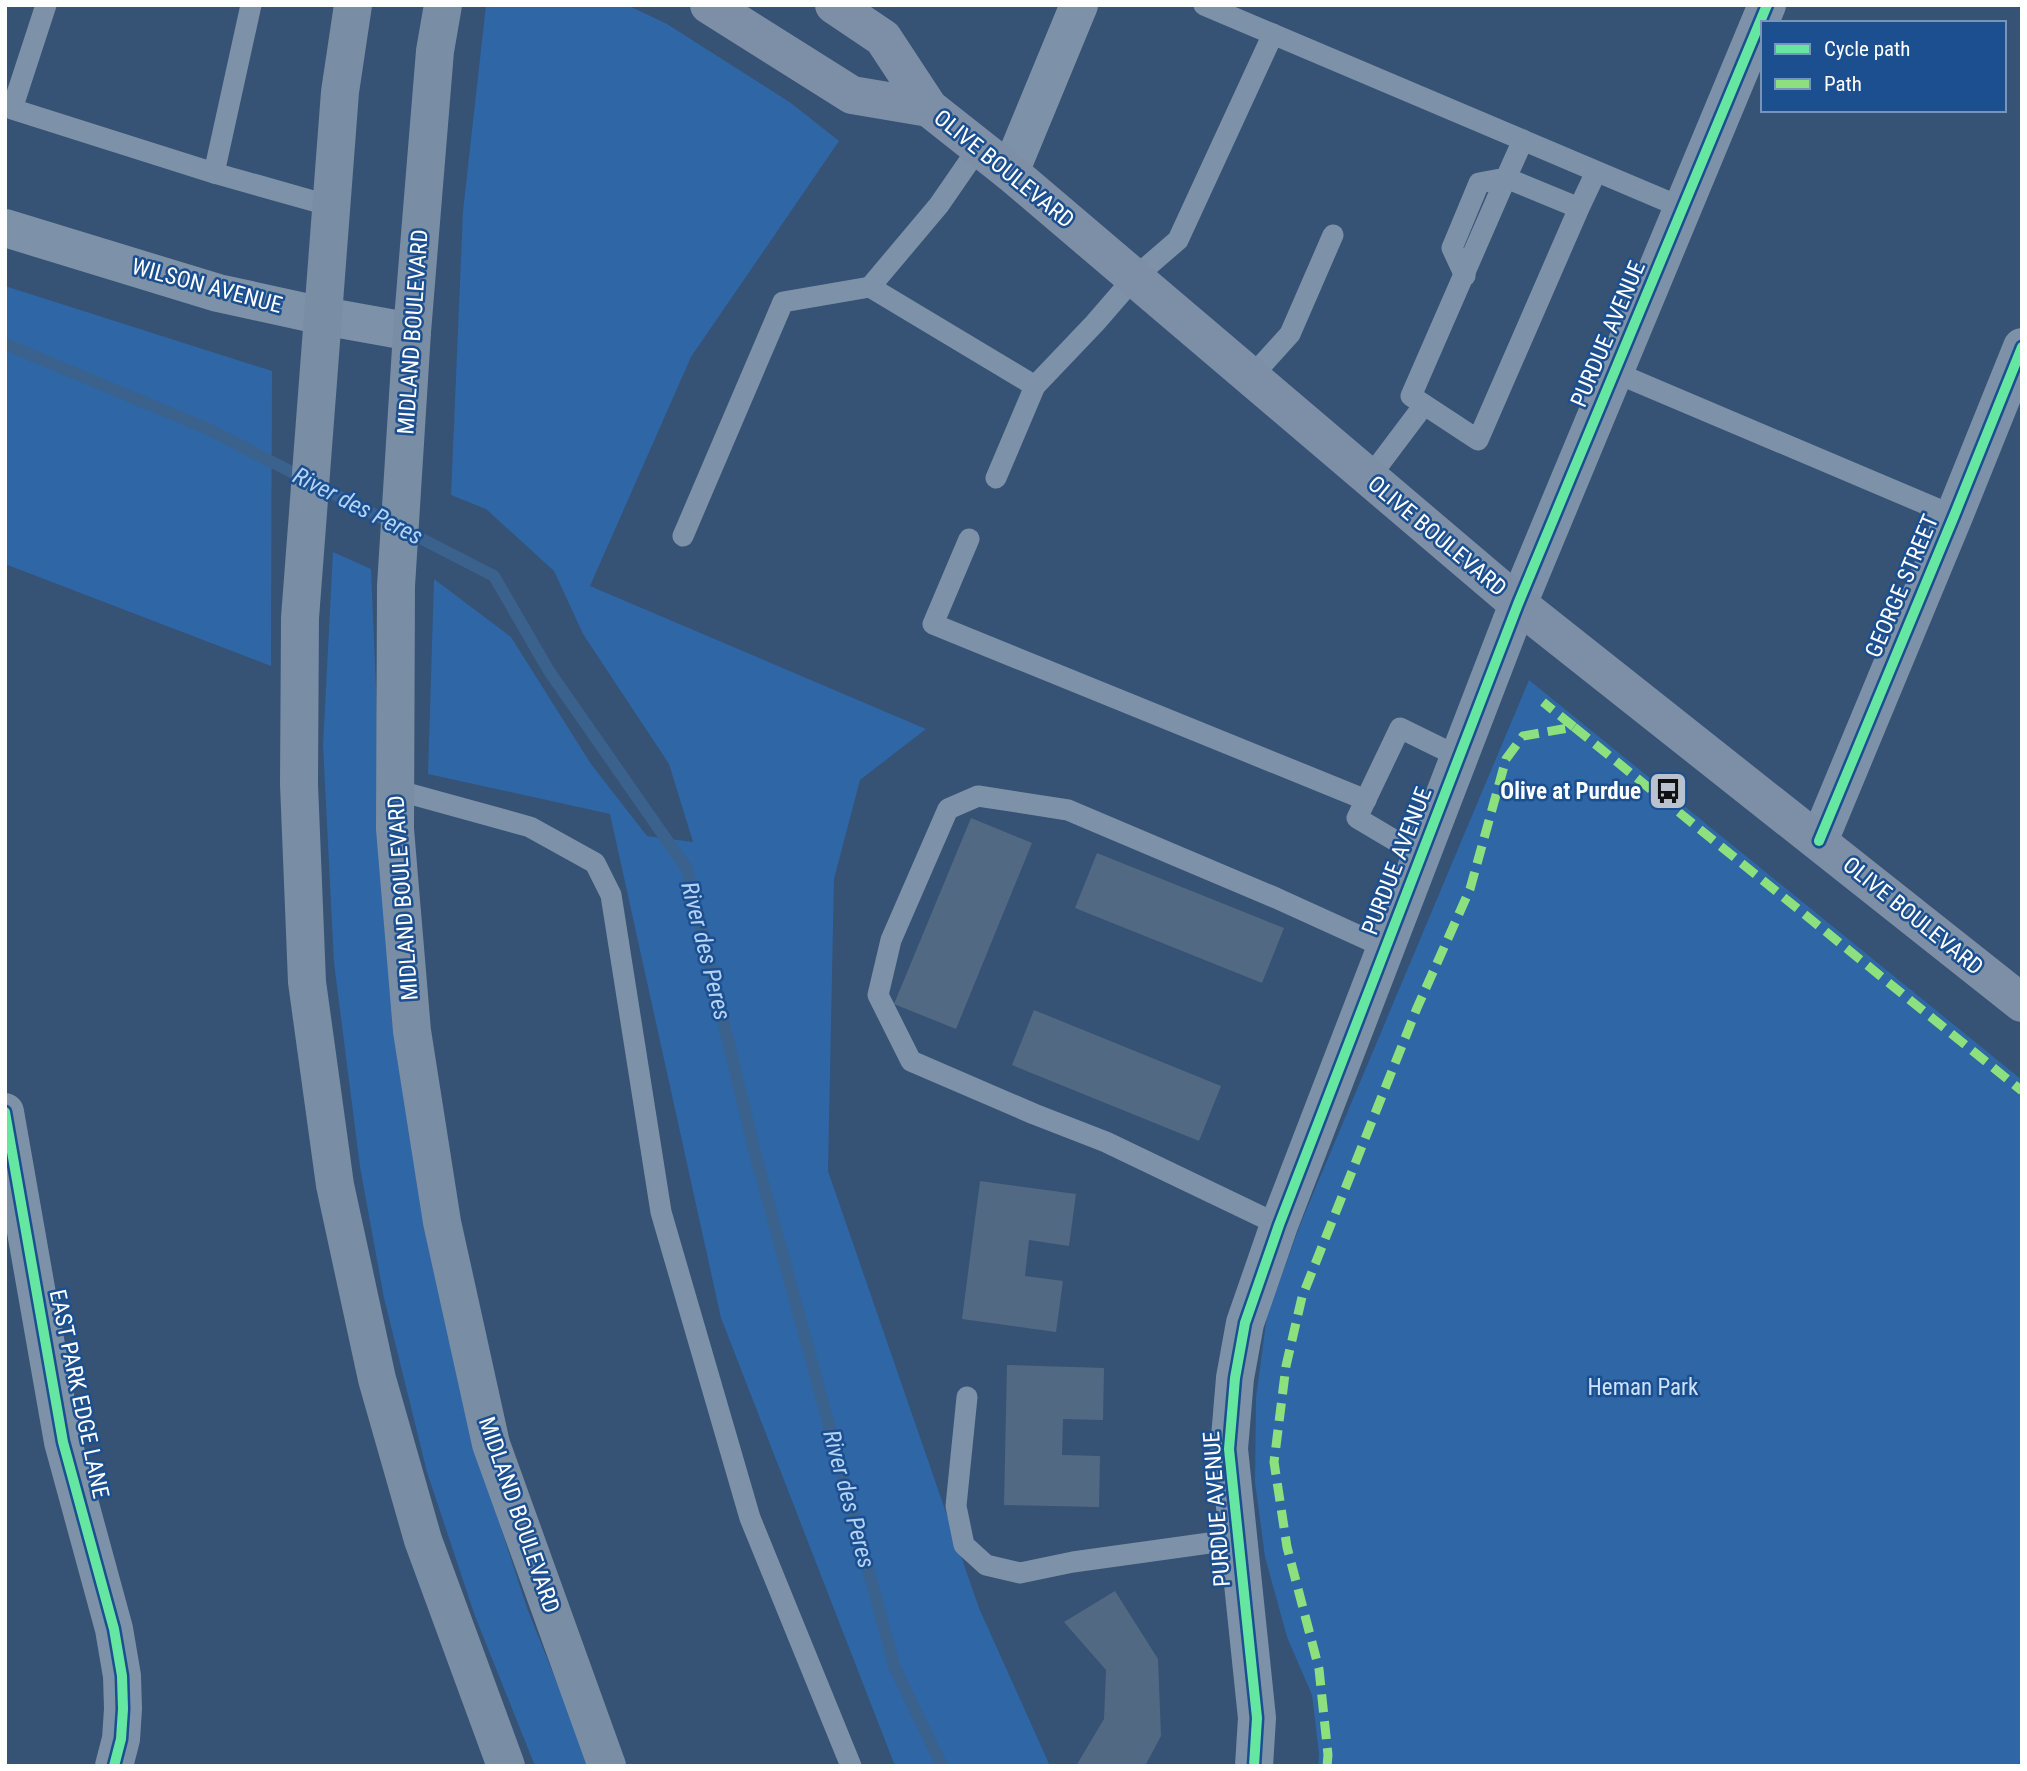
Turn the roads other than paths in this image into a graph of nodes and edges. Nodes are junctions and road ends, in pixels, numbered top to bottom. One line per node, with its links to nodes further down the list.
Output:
1 (46, 5): 11 (lane)
2 (251, 5): 17 (lane)
3 (353, 5): 19 (main road)
4 (443, 5): 27 (main road, MIDLAND BOULEVARD)
5 (709, 5): 12 (main road, OLIVE BOULEVARD)
6 (834, 5): 12 (main road, OLIVE BOULEVARD)
7 (1079, 5): 15 (street)
8 (1204, 5): 10 (lane)
9 (1761, 22): 21 (street, PURDUE AVENUE)
10 (1273, 34): 13 (lane); 24 (lane)
11 (9, 108): 17 (lane)
12 (929, 108): 14 (main road, OLIVE BOULEVARD)
13 (1523, 140): 16 (lane); 18 (lane)
14 (979, 147): 15 (main road, OLIVE BOULEVARD); 25 (lane)
15 (1010, 172): 24 (main road, OLIVE BOULEVARD)
16 (1597, 172): 20 (lane); 21 (lane)
17 (214, 173): 19 (lane)
18 (1506, 178): 20 (lane); 32 (lane)
19 (331, 206): 26 (main road)
20 (1579, 208): 32 (lane)
21 (1683, 208): 29 (street, PURDUE AVENUE)
22 (5, 228): 26 (street, WILSON AVENUE)
23 (1333, 235): 30 (lane)
24 (1134, 278): 30 (main road, OLIVE BOULEVARD); 31 (lane)
25 (870, 287): 31 (lane); 36 (lane)
26 (323, 316): 27 (street, WILSON AVENUE); 51 (main road)
27 (412, 332): 40 (main road, MIDLAND BOULEVARD)
28 (2022, 347): 35 (street, GEORGE STREET)
29 (1614, 372): 35 (lane); 38 (street, PURDUE AVENUE)
30 (1251, 377): 34 (main road, OLIVE BOULEVARD)
31 (1035, 386): 33 (lane)
32 (1424, 405): 34 (lane)
33 (996, 478)
34 (1369, 478): 38 (main road, OLIVE BOULEVARD)
35 (1954, 516): 42 (street, GEORGE STREET)
36 (683, 536)
37 (969, 539): 41 (lane)
38 (1518, 604): 39 (street, PURDUE AVENUE); 42 (main road, OLIVE BOULEVARD)
39 (1459, 757): 41 (lane); 43 (street, PURDUE AVENUE)
40 (396, 790): 52 (main road, MIDLAND BOULEVARD); 53 (lane)
41 (1366, 800): 43 (lane)
42 (1819, 841): 45 (main road, OLIVE BOULEVARD)
43 (1421, 856): 44 (street, PURDUE AVENUE)
44 (1386, 948): 47 (street, PURDUE AVENUE); 47 (lane)
45 (2022, 1003)
46 (5, 1112): 50 (street, EAST PARK EDGE LANE)
47 (1279, 1224): 49 (street, PURDUE AVENUE)
48 (967, 1396): 49 (lane)
49 (1238, 1539): 54 (street, PURDUE AVENUE)
50 (114, 1766)
51 (506, 1766)
52 (607, 1766)
53 (851, 1766)
54 (1254, 1766)

